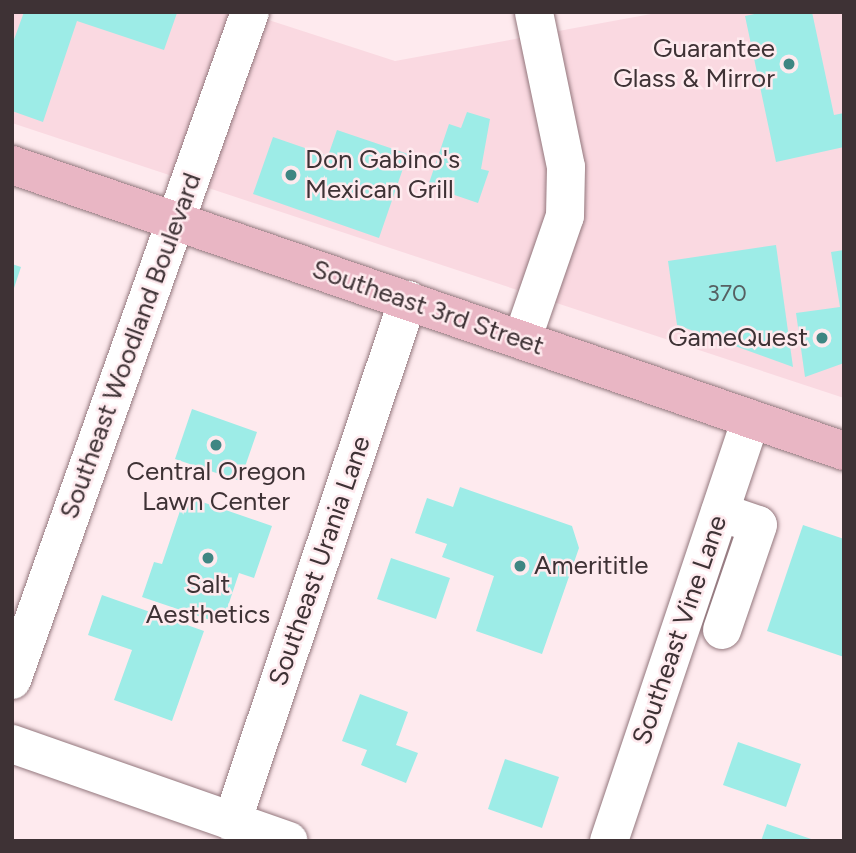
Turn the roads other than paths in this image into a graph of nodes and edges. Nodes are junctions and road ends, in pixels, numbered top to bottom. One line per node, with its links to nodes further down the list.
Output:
1 (250, 12): 4 (street, Southeast Woodland Boulevard)
2 (534, 12): 6 (street)
3 (12, 165): 4 (main road, Southeast 3rd Street)
4 (176, 221): 5 (main road, Southeast 3rd Street); 11 (street, Southeast Woodland Boulevard)
5 (408, 300): 6 (main road, Southeast 3rd Street); 13 (street, Southeast Urania Lane)
6 (522, 340): 7 (main road, Southeast 3rd Street)
7 (751, 419): 8 (main road, Southeast 3rd Street); 9 (street, Southeast Vine Lane)
8 (844, 451)
9 (720, 512): 10 (street); 15 (street, Southeast Vine Lane)
10 (722, 630)
11 (12, 680)
12 (12, 744): 13 (street)
13 (232, 822): 14 (street)
14 (289, 841)
15 (609, 841)

